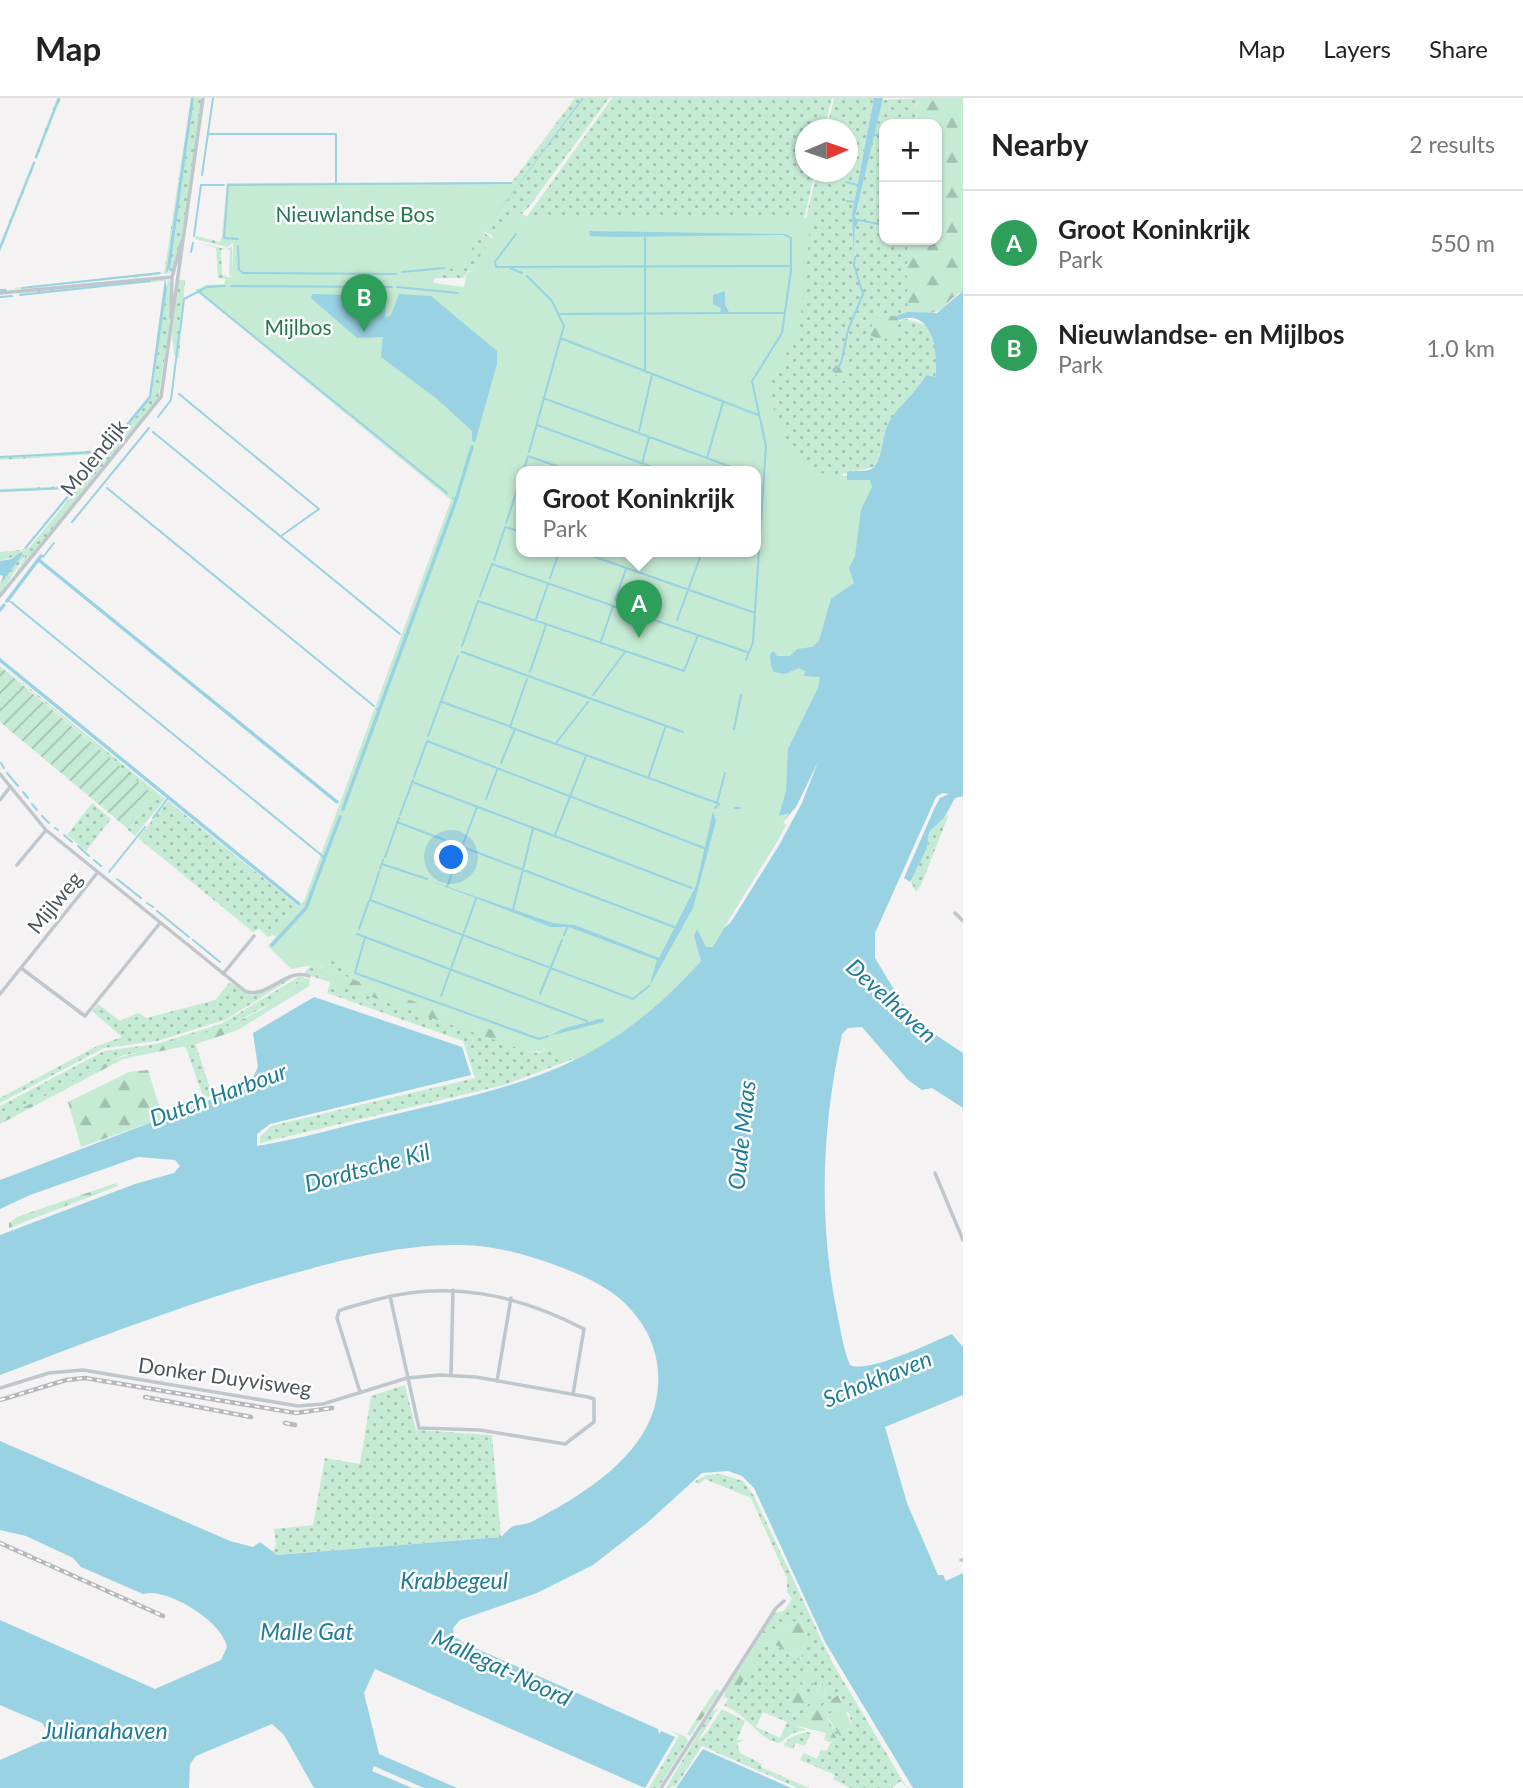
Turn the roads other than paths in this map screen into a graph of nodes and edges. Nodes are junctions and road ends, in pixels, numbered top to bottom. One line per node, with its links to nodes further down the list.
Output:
1 (203, 98): 2 (street, Molendijk)
2 (183, 238): 3 (street, Molendijk); 5 (street, Molendijk)
3 (172, 277): 4 (street); 5 (street, Molendijk)
4 (0, 293)
5 (172, 321): 6 (street, Molendijk)
6 (0, 596)
7 (0, 774): 8 (street, Mijlweg)
8 (10, 787): 9 (street); 10 (street, Mijlweg)
9 (0, 800)
10 (46, 830): 11 (street); 12 (street, Mijlweg)
11 (17, 865)
12 (99, 872): 15 (street); 17 (street, Mijlweg)
13 (955, 913): 14 (street)
14 (963, 920)
15 (160, 923): 17 (street); 18 (street)
16 (254, 936): 18 (street)
17 (21, 968): 20 (street, Mijlweg)
18 (223, 974): 19 (street)
19 (309, 976)
20 (0, 994)
21 (935, 1173): 22 (street)
22 (963, 1240)
23 (453, 1290): 24 (street); 25 (street); 26 (street)
24 (390, 1296): 27 (street); 30 (street)
25 (511, 1298): 28 (street); 31 (street)
26 (450, 1375): 27 (street, Donker Duyvisweg); 28 (street, Donker Duyvisweg)
27 (407, 1378): 30 (street, Donker Duyvisweg); 31 (street, Donker Duyvisweg)
28 (497, 1381): 31 (street, Donker Duyvisweg)
29 (0, 1388): 30 (street, Donker Duyvisweg)
30 (360, 1392)
31 (573, 1394)
32 (784, 1601): 33 (street)
33 (661, 1788)

